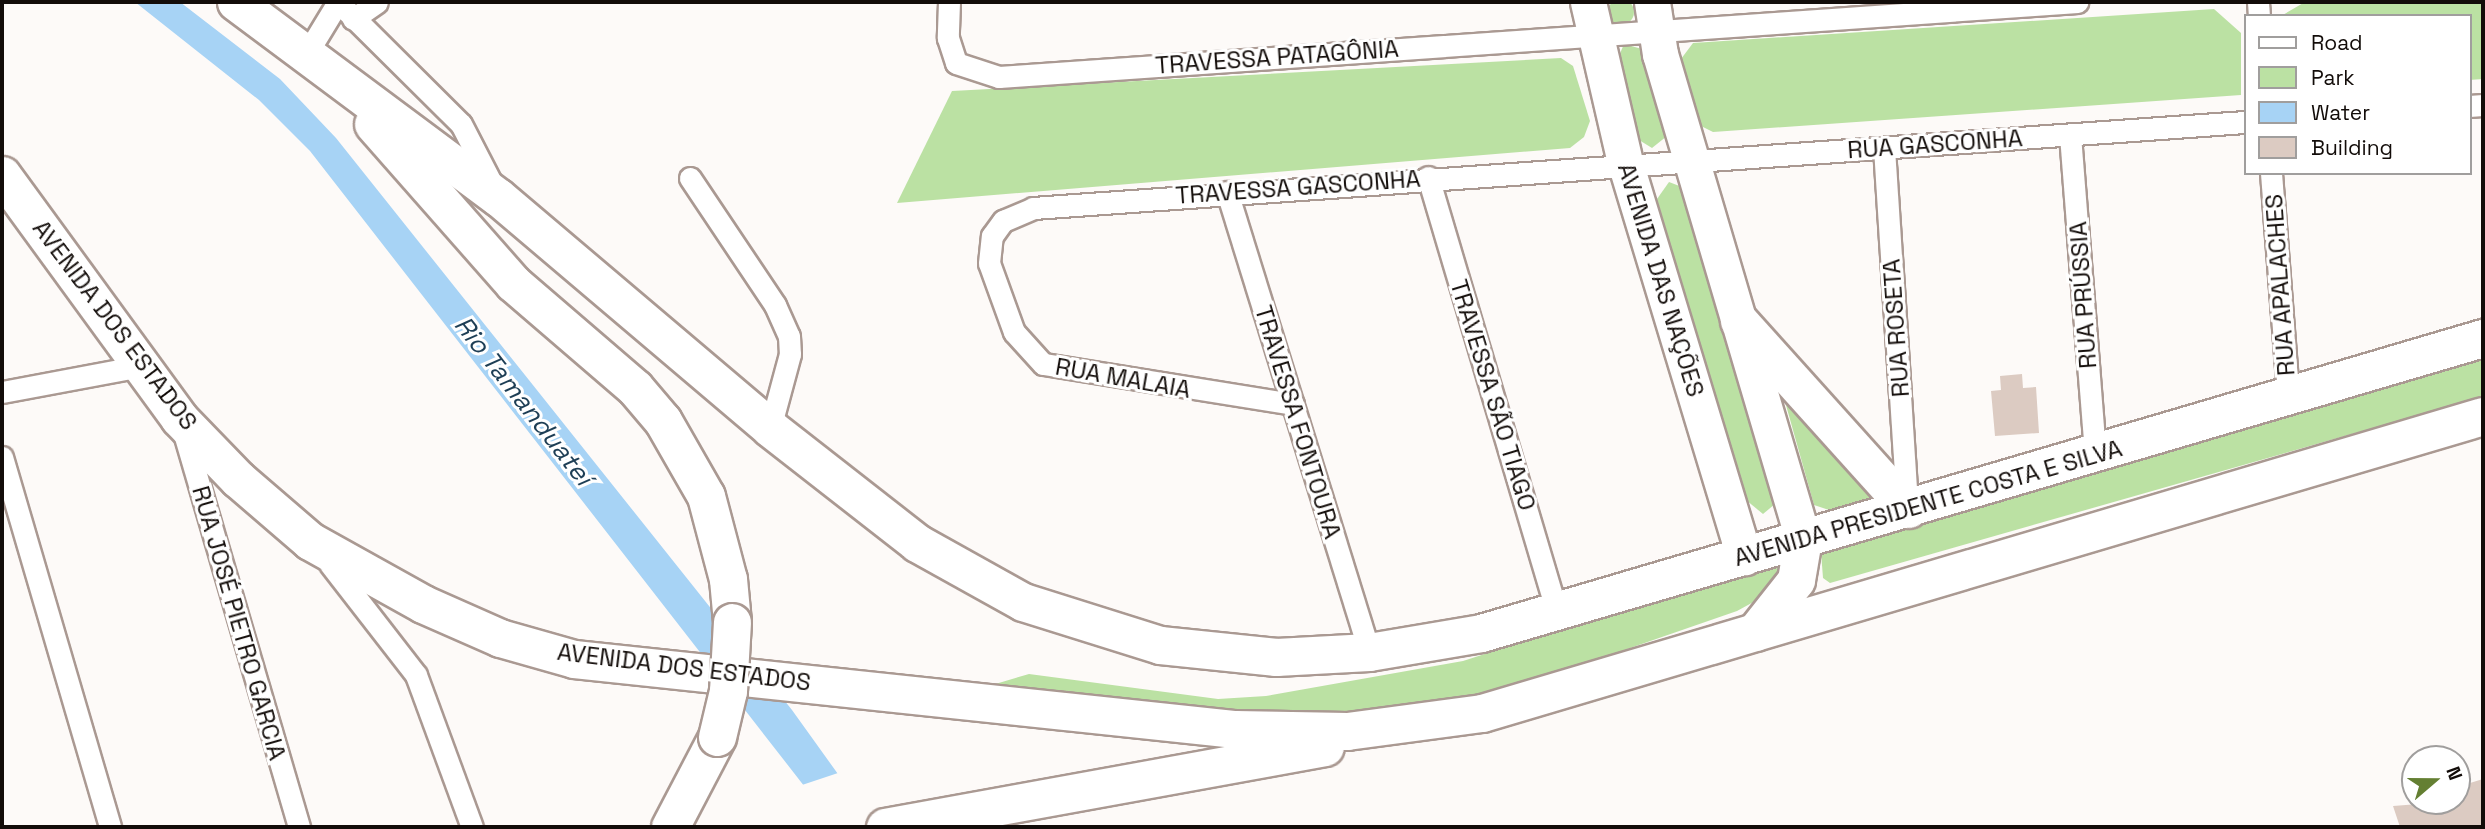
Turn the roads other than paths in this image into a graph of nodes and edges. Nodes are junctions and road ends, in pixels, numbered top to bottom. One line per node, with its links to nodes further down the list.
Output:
1 (236, 2): 9 (highway)
2 (338, 2): 8 (street); 9 (street)
3 (377, 2): 8 (street)
4 (949, 2): 7 (street, TRAVESSA PATAGÔNIA)
5 (2077, 2): 6 (street, TRAVESSA PATAGÔNIA)
6 (1653, 17): 7 (street, TRAVESSA PATAGÔNIA); 13 (main road)
7 (1590, 18): 14 (main road, AVENIDA DAS NAÇÕES)
8 (353, 19): 20 (street)
9 (319, 64): 20 (highway); 44 (highway, bridge)
10 (2244, 122): 11 (street, RUA GASCONHA)
11 (2070, 135): 12 (street, RUA GASCONHA); 31 (street, RUA PRÚSSIA)
12 (1884, 148): 13 (street, RUA GASCONHA); 33 (street, RUA ROSETA)
13 (1692, 160): 14 (street, RUA GASCONHA); 22 (main road)
14 (1625, 162): 17 (street, TRAVESSA GASCONHA); 36 (main road, AVENIDA DAS NAÇÕES)
15 (2, 175): 24 (highway, AVENIDA DOS ESTADOS)
16 (2271, 175): 26 (street, RUA APALACHES)
17 (1428, 177): 19 (street, TRAVESSA GASCONHA); 37 (street, TRAVESSA SÃO TIAGO)
18 (690, 178): 30 (street)
19 (1227, 192): 21 (street, TRAVESSA GASCONHA); 27 (street, TRAVESSA FONTOURA)
20 (498, 197): 30 (highway)
21 (988, 246): 27 (street, RUA MALAIA)
22 (1740, 321): 33 (highway); 34 (main road)
23 (2483, 338): 26 (highway, AVENIDA PRESIDENTE COSTA E SILVA)
24 (141, 366): 25 (street); 29 (highway, AVENIDA DOS ESTADOS)
25 (2, 392)
26 (2288, 396): 31 (highway, AVENIDA PRESIDENTE COSTA E SILVA)
27 (1293, 404): 39 (street, TRAVESSA FONTOURA)
28 (2483, 416): 38 (highway)
29 (179, 418): 35 (highway, AVENIDA DOS ESTADOS); 42 (street, RUA JOSÉ PIETRO GARCIA)
30 (770, 428): 39 (highway)
31 (2095, 454): 33 (highway, AVENIDA PRESIDENTE COSTA E SILVA)
32 (2, 457): 41 (street)
33 (1908, 509): 34 (highway, AVENIDA PRESIDENTE COSTA E SILVA)
34 (1803, 539): 36 (highway, AVENIDA PRESIDENTE COSTA E SILVA); 38 (highway)
35 (310, 541): 40 (highway, AVENIDA DOS ESTADOS); 43 (street)
36 (1744, 557): 37 (highway, AVENIDA PRESIDENTE COSTA E SILVA)
37 (1557, 612): 39 (highway, AVENIDA PRESIDENTE COSTA E SILVA)
38 (1755, 632): 40 (highway)
39 (1369, 652)
40 (1394, 728): 45 (highway)
41 (110, 827)
42 (299, 827)
43 (472, 827)
44 (670, 827)
45 (889, 827)

